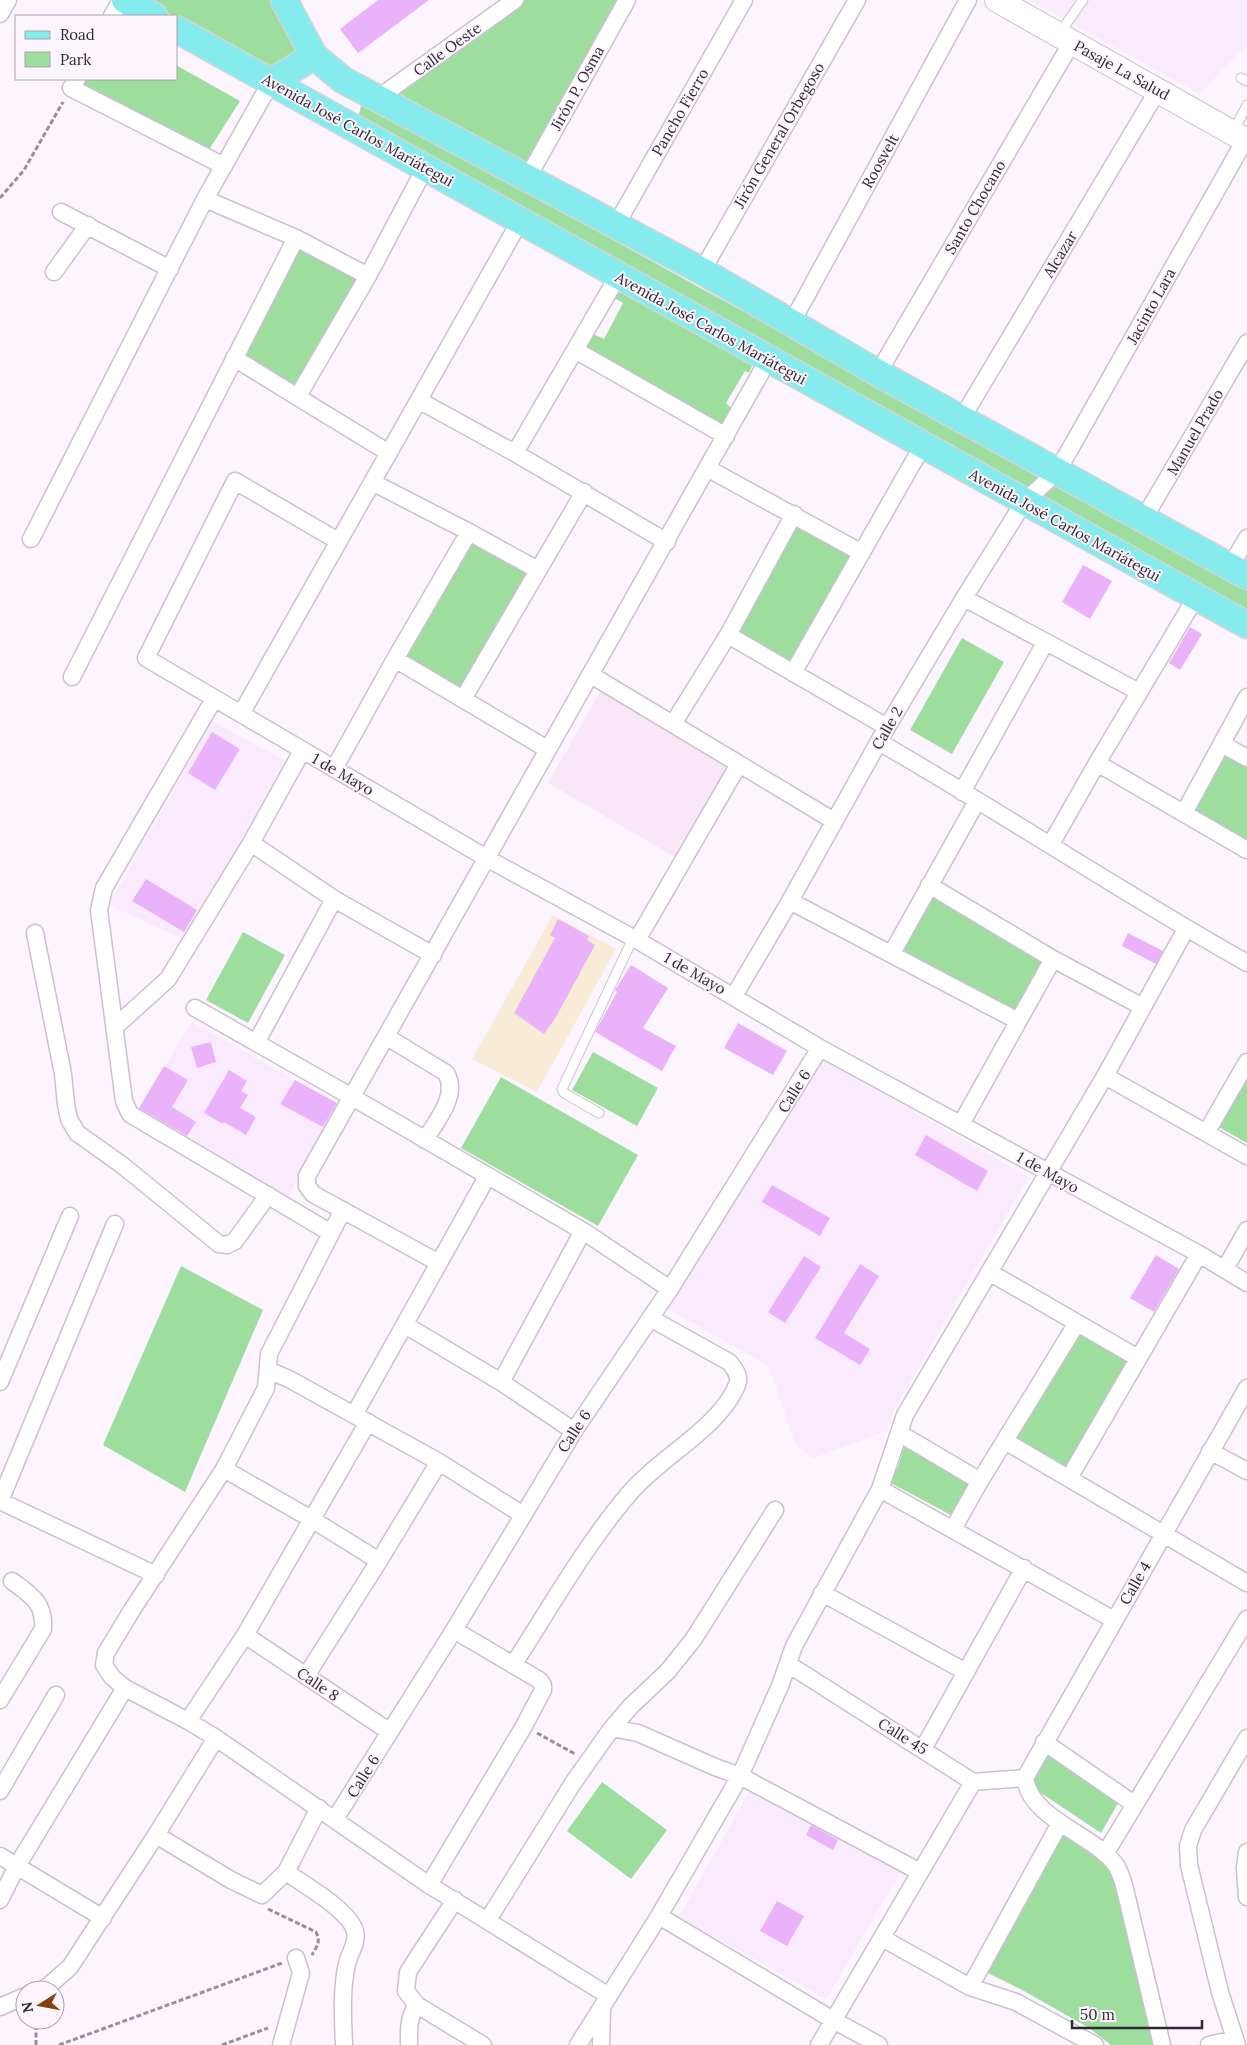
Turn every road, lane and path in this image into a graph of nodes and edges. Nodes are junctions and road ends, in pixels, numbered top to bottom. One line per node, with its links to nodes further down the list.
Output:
1 (121, 0): 11 (street)
2 (125, 0): 12 (main road)
3 (284, 0): 15 (main road)
4 (515, 0): 19 (street, Calle Oeste)
5 (627, 0): 25 (street, Jirón P. Osma)
6 (744, 0): 31 (street, Pancho Fierro)
7 (857, 0): 34 (street, Jirón General Orbegoso)
8 (968, 0): 38 (street, Roosvelt)
9 (997, 0): 14 (street, Pasaje La Salud)
10 (1084, 0): 14 (lane)
11 (113, 15)
12 (152, 15)
13 (178, 30): 16 (main road, Avenida José Carlos Mariátegui)
14 (1065, 38): 18 (street, Pasaje La Salud); 43 (street, Santo Chocano)
15 (314, 56): 16 (main road); 19 (main road)
16 (271, 82): 21 (main road, Avenida José Carlos Mariátegui); 23 (street)
17 (74, 84): 23 (street); 26 (path)
18 (1158, 90): 22 (street, Pasaje La Salud); 46 (street, Alcazar)
19 (369, 94): 21 (main road); 25 (main road)
20 (1247, 106): 22 (lane)
21 (340, 120): 24 (main road, Avenida José Carlos Mariátegui)
22 (1242, 138): 52 (street, Jacinto Lara)
23 (224, 166): 27 (street)
24 (426, 168): 29 (main road, Avenida José Carlos Mariátegui); 36 (street)
25 (528, 177): 31 (main road)
26 (0, 198)
27 (205, 199): 32 (street); 33 (street)
28 (61, 212): 30 (street)
29 (520, 221): 37 (main road, Avenida José Carlos Mariátegui); 45 (street)
30 (88, 225): 33 (street); 35 (street)
31 (616, 225): 34 (main road)
32 (296, 238): 36 (street); 41 (street)
33 (170, 268): 60 (street)
34 (702, 270): 38 (main road)
35 (54, 272)
36 (368, 276): 44 (street)
37 (618, 276): 40 (street); 42 (main road, Avenida José Carlos Mariátegui)
38 (792, 322): 43 (main road)
39 (1247, 343): 57 (street, Manuel Prado)
40 (575, 350): 47 (street); 50 (street)
41 (234, 358): 44 (street); 74 (street)
42 (768, 360): 47 (street); 48 (main road, Avenida José Carlos Mariátegui)
43 (878, 372): 46 (main road)
44 (298, 396): 49 (street)
45 (420, 401): 49 (street); 50 (street)
46 (962, 418): 52 (main road)
47 (726, 436): 51 (street)
48 (923, 445): 55 (main road, Avenida José Carlos Mariátegui); 63 (street)
49 (389, 453): 53 (street)
50 (515, 453): 54 (street)
51 (707, 468): 56 (street); 62 (street)
52 (1057, 472): 55 (street, Calle 2); 57 (main road)
53 (372, 482): 58 (street); 61 (street)
54 (584, 492): 62 (street); 64 (street)
55 (1024, 502): 66 (main road, Avenida José Carlos Mariátegui); 67 (street, Calle 2)
56 (794, 514): 63 (street); 69 (street)
57 (1143, 520): 65 (main road)
58 (469, 532): 64 (street); 71 (street)
59 (1247, 538): 65 (street)
60 (31, 539)
61 (338, 542): 77 (street, 1 de Mayo); 79 (street)
62 (666, 542): 73 (street)
63 (862, 553): 72 (street)
64 (538, 570): 78 (street)
65 (1238, 572)
66 (1196, 597): 68 (main road, Avenida José Carlos Mariátegui); 75 (street)
67 (964, 598): 70 (street); 81 (street, Calle 2)
68 (1247, 625)
69 (728, 634): 72 (street); 80 (street)
70 (1045, 642): 75 (street); 90 (street)
71 (395, 659): 78 (street); 89 (street)
72 (793, 673): 81 (street)
73 (591, 675): 80 (street); 84 (street)
74 (72, 676)
75 (1139, 692): 87 (street)
76 (1247, 697): 83 (street)
77 (214, 699): 79 (street, 1 de Mayo); 112 (street)
78 (463, 699): 84 (street)
79 (241, 714): 85 (street, 1 de Mayo)
80 (673, 724): 88 (street)
81 (887, 727): 82 (street, Calle 2)
82 (878, 742): 90 (street); 93 (street, Calle 2)
83 (1222, 744): 86 (street); 92 (street)
84 (547, 749): 97 (street)
85 (302, 751): 89 (street, 1 de Mayo); 94 (street)
86 (1247, 758)
87 (1097, 763): 92 (street); 95 (street)
88 (739, 764): 93 (street); 103 (street)
89 (334, 769): 97 (street, 1 de Mayo)
90 (962, 792): 91 (street)
91 (977, 801): 95 (street); 98 (street)
92 (1184, 812): 96 (street)
93 (834, 821): 100 (street, Calle 2)
94 (251, 843): 99 (street); 112 (street)
95 (1051, 844): 101 (street)
96 (1247, 850)
97 (488, 859): 103 (street, 1 de Mayo); 105 (street)
98 (929, 886): 104 (street); 106 (street)
99 (334, 899): 105 (street); 114 (street)
100 (790, 901): 104 (street); 108 (street, Calle 2)
101 (1186, 929): 107 (street); 109 (street)
102 (35, 933): 126 (street)
103 (635, 939): 108 (street, 1 de Mayo); 119 (lane)
104 (892, 953): 111 (street)
105 (434, 955): 113 (street)
106 (1053, 959): 109 (street); 111 (street)
107 (1247, 963)
108 (734, 996): 115 (street, 1 de Mayo)
109 (1143, 1007): 117 (street)
110 (195, 1008): 114 (street)
111 (1018, 1021): 120 (street)
112 (116, 1026): 126 (street)
113 (387, 1036): 118 (street); 122 (street)
114 (256, 1043): 118 (street)
115 (820, 1048): 120 (street, 1 de Mayo); 138 (street, Calle 6)
116 (1247, 1062): 121 (street)
117 (1105, 1076): 121 (street); 124 (street)
118 (352, 1097): 122 (street); 127 (street)
119 (600, 1113)
120 (961, 1124): 124 (street, 1 de Mayo)
121 (1206, 1133): 123 (street)
122 (425, 1140): 125 (street)
123 (1247, 1156)
124 (1047, 1172): 133 (street, 1 de Mayo); 136 (street)
125 (488, 1177): 131 (street); 134 (street)
126 (268, 1195): 132 (street)
127 (343, 1210): 132 (street); 134 (street)
128 (70, 1216): 144 (street)
129 (115, 1224): 158 (street)
130 (1247, 1230): 135 (street)
131 (583, 1231): 138 (street); 145 (street)
132 (331, 1233): 143 (street)
133 (1199, 1254): 135 (street, 1 de Mayo); 142 (street)
134 (439, 1262): 141 (street)
135 (1224, 1269): 137 (street, 1 de Mayo)
136 (988, 1272): 140 (street); 149 (street)
137 (1247, 1283)
138 (670, 1289): 139 (street, Calle 6)
139 (650, 1318): 148 (street, Calle 6); 175 (street)
140 (1077, 1323): 142 (street); 150 (street)
141 (405, 1325): 145 (street); 147 (street)
142 (1138, 1358): 155 (street)
143 (268, 1370): 147 (street); 153 (street)
144 (0, 1382)
145 (501, 1382): 148 (street)
146 (1247, 1388): 151 (street, Calle 4)
147 (361, 1419): 152 (street); 161 (street)
148 (574, 1431): 160 (street, Calle 6)
149 (899, 1433): 156 (street); 157 (street)
150 (1005, 1440): 155 (street); 156 (street)
151 (1210, 1451): 154 (street); 163 (street, Calle 4)
152 (439, 1462): 160 (street); 164 (street)
153 (224, 1469): 161 (street); 166 (street)
154 (1247, 1472)
155 (1069, 1478): 163 (street)
156 (980, 1481): 162 (street)
157 (880, 1489): 162 (street); 169 (street)
158 (0, 1501): 166 (street)
159 (776, 1510): 183 (street)
160 (523, 1515): 172 (street, Calle 6)
161 (313, 1520): 164 (street); 173 (street)
162 (953, 1529): 165 (street)
163 (1163, 1534): 168 (street); 171 (street, Calle 4)
164 (379, 1561): 177 (street)
165 (1024, 1568): 171 (street); 176 (street)
166 (156, 1575): 178 (street)
167 (12, 1581): 180 (street)
168 (1247, 1583)
169 (822, 1593): 174 (street); 176 (street)
170 (1247, 1619): 194 (street)
171 (1114, 1620): 187 (street, Calle 4)
172 (454, 1630): 175 (street); 184 (street, Calle 6)
173 (245, 1635): 177 (street, Calle 8); 181 (street)
174 (788, 1664): 188 (street, Calle 45); 190 (street)
175 (513, 1665): 182 (street)
176 (966, 1672): 188 (street)
177 (306, 1676): 184 (street, Calle 8)
178 (125, 1688): 181 (street); 202 (street)
179 (56, 1695): 193 (street)
180 (0, 1700)
181 (188, 1721): 185 (street)
182 (524, 1726): 189 (path); 205 (street)
183 (612, 1728): 189 (street); 190 (street)
184 (390, 1732): 196 (street, Calle 6)
185 (216, 1738): 195 (street); 198 (street)
186 (1247, 1738): 224 (street)
187 (1044, 1742): 191 (street, Calle 4); 194 (street)
188 (922, 1749): 192 (street, Calle 45)
189 (589, 1762): 212 (street)
190 (740, 1776): 204 (street); 210 (street)
191 (1025, 1778): 192 (street); 197 (street)
192 (973, 1782): 204 (street)
193 (0, 1790)
194 (1134, 1804): 200 (street)
195 (319, 1808): 196 (street); 203 (street)
196 (336, 1819): 205 (street)
197 (1060, 1823): 200 (street); 216 (street)
198 (156, 1835): 203 (street); 211 (street)
199 (1247, 1852): 206 (street)
200 (1105, 1854): 237 (street)
201 (0, 1856): 202 (street)
202 (17, 1866): 207 (street); 211 (street)
203 (286, 1872): 229 (street)
204 (920, 1872): 213 (street)
205 (428, 1884): 208 (street)
206 (1247, 1897)
207 (0, 1900)
208 (455, 1900): 212 (street); 219 (street)
209 (265, 1907): 214 (path)
210 (658, 1916): 218 (street); 221 (street)
211 (103, 1918): 215 (street)
212 (488, 1920): 218 (street)
213 (882, 1938): 216 (street); 221 (street)
214 (296, 1958): 222 (street); 226 (path)
215 (55, 1980)
216 (970, 1987): 236 (street)
217 (15, 2000): 220 (street)
218 (606, 2002): 232 (street); 233 (street)
219 (417, 2004): 230 (street); 231 (street)
220 (0, 2006)
221 (833, 2020): 234 (street); 235 (street)
222 (288, 2021): 227 (path); 228 (street)
223 (36, 2030): 225 (path)
224 (1236, 2042): 238 (street)
225 (36, 2045)
226 (59, 2045)
227 (222, 2045)
228 (281, 2045)
229 (344, 2045)
230 (409, 2045)
231 (483, 2045)
232 (578, 2045)
233 (601, 2045)
234 (819, 2045)
235 (879, 2045)
236 (1095, 2045)
237 (1162, 2045)
238 (1210, 2045)

